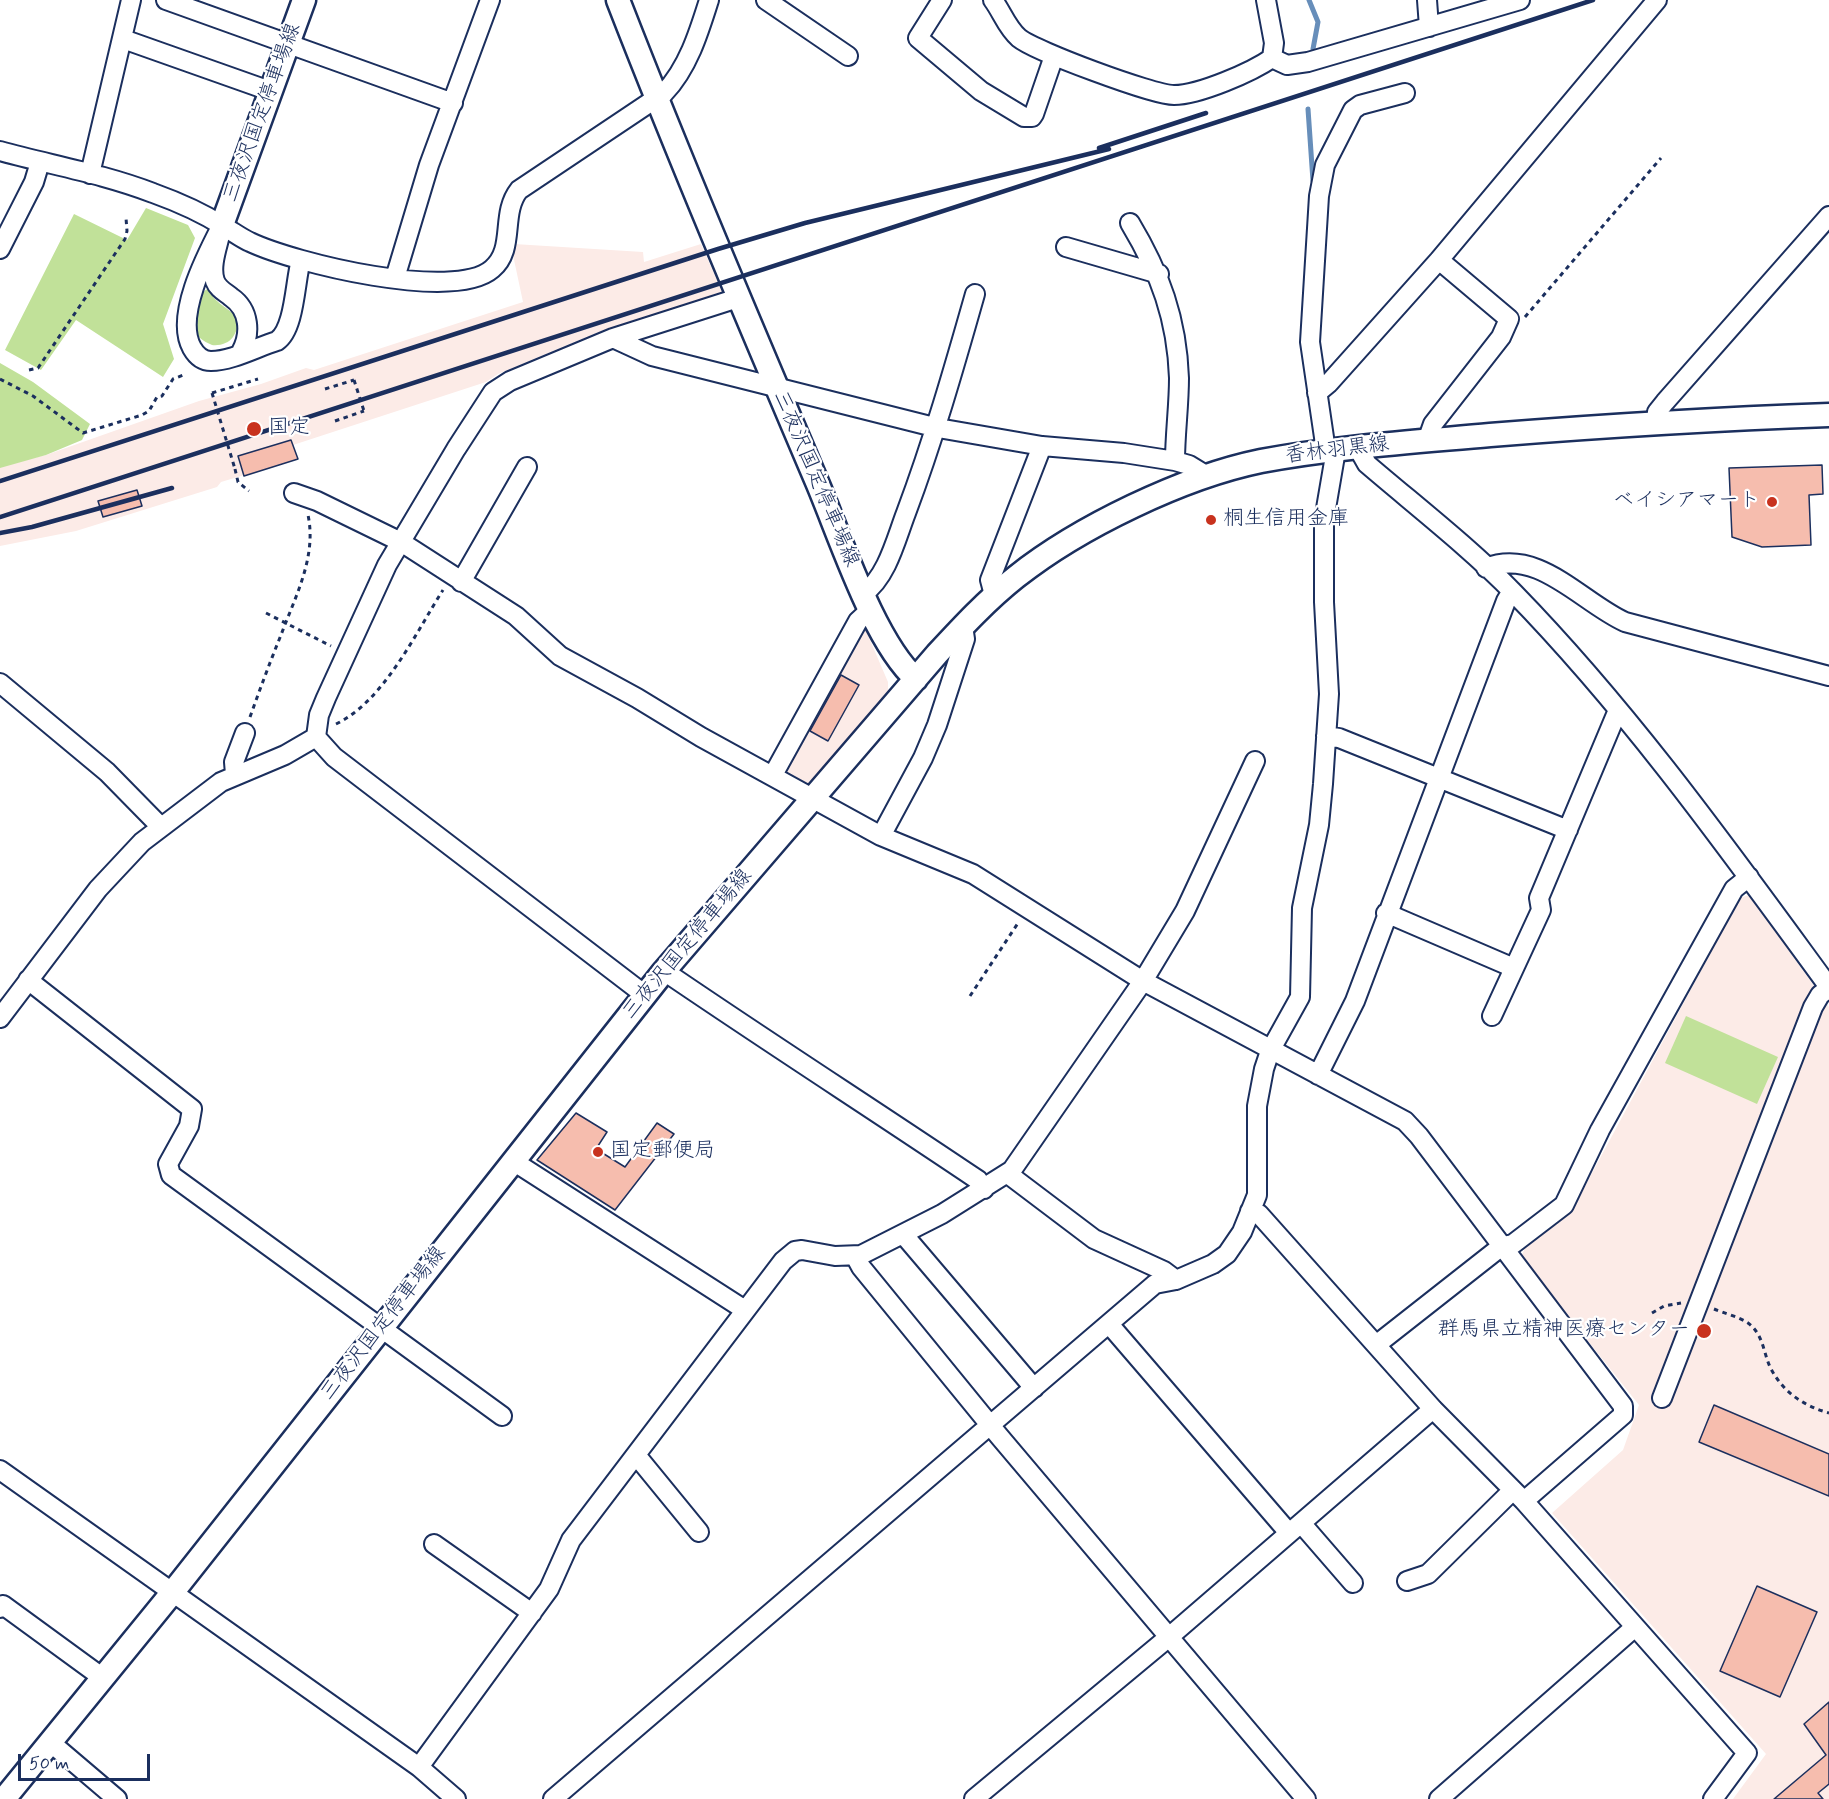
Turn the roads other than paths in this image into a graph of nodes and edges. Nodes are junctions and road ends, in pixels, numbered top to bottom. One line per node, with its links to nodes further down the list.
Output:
1 (131, 0): 15 (street)
2 (166, 0): 16 (street)
3 (304, 0): 16 (main road, 三夜沢国定停車場線)
4 (490, 0): 23 (street)
5 (618, 0): 22 (main road, 三夜沢国定停車場線)
6 (709, 0): 22 (street)
7 (766, 0): 17 (street)
8 (942, 0): 18 (street)
9 (993, 0): 18 (street)
10 (1266, 0): 19 (street)
11 (1427, 0): 14 (street)
12 (1520, 0): 14 (street)
13 (1657, 0): 33 (street)
14 (1429, 27): 19 (street)
15 (123, 39): 20 (street); 26 (street)
16 (289, 44): 20 (main road, 三夜沢国定停車場線); 23 (street)
17 (848, 56)
18 (1054, 56): 19 (street)
19 (1272, 58)
20 (270, 91): 29 (main road, 三夜沢国定停車場線)
21 (1405, 93): 41 (street)
22 (657, 98): 35 (street); 37 (main road, 三夜沢国定停車場線)
23 (453, 103): 35 (street)
24 (0, 151): 25 (street)
25 (40, 162): 26 (street); 31 (street)
26 (90, 174): 29 (street)
27 (1829, 216): 43 (street)
28 (1130, 223): 34 (street)
29 (222, 225): 32 (street); 39 (street); 39 (street)
30 (1066, 246): 34 (street)
31 (0, 249)
32 (301, 260): 35 (street); 39 (street)
33 (1439, 260): 41 (street); 45 (street)
34 (1159, 274): 48 (street)
35 (395, 278)
36 (975, 294): 44 (street)
37 (738, 298): 38 (street); 40 (main road, 三夜沢国定停車場線)
38 (613, 338): 40 (street); 52 (street)
39 (241, 352)
40 (777, 388): 44 (street); 57 (main road, 三夜沢国定停車場線)
41 (1317, 393): 47 (street)
42 (1829, 415): 43 (main road, 香林羽黒線)
43 (1656, 421): 45 (main road, 香林羽黒線)
44 (938, 428): 46 (street); 57 (street)
45 (1427, 441): 47 (main road, 香林羽黒線)
46 (1042, 446): 48 (street); 56 (street)
47 (1340, 449): 50 (main road, 香林羽黒線); 53 (street); 65 (street)
48 (1175, 461): 50 (street)
49 (527, 466): 54 (street)
50 (1207, 476): 56 (main road, 香林羽黒線)
51 (294, 493): 52 (street)
52 (401, 542): 54 (street); 63 (street)
53 (1486, 567): 55 (street); 59 (street)
54 (456, 580): 68 (street)
55 (1512, 591): 62 (street); 69 (street)
56 (994, 595): 58 (main road, 香林羽黒線)
57 (867, 601): 60 (main road, 三夜沢国定停車場線); 68 (street)
58 (963, 626): 60 (main road, 香林羽黒線); 73 (street)
59 (1829, 676)
60 (916, 679): 70 (main road, 三夜沢国定停車場線)
61 (0, 683): 71 (street)
62 (1618, 710): 72 (street); 74 (street)
63 (317, 731): 67 (street); 81 (street)
64 (245, 733): 67 (street)
65 (1326, 736): 69 (street); 84 (street)
66 (1255, 761): 79 (street)
67 (235, 774): 71 (street)
68 (773, 775): 70 (street)
69 (1438, 778): 72 (street); 75 (street)
70 (813, 797): 73 (street); 77 (main road, 三夜沢国定停車場線)
71 (160, 826): 78 (street)
72 (1568, 830): 76 (street)
73 (881, 836): 79 (street)
74 (1749, 877): 80 (street); 91 (street)
75 (1386, 913): 76 (street); 85 (street)
76 (1514, 968): 82 (street)
77 (664, 971): 81 (main road, 三夜沢国定停車場線); 88 (street)
78 (28, 980): 83 (street); 96 (street)
79 (1143, 981): 84 (street); 87 (street)
80 (1829, 988): 99 (street)
81 (645, 995): 86 (main road, 三夜沢国定停車場線)
82 (1492, 1016)
83 (0, 1018)
84 (1270, 1051): 85 (street); 89 (street)
85 (1318, 1075): 91 (street)
86 (513, 1161): 94 (street); 96 (main road, 三夜沢国定停車場線)
87 (1008, 1174): 88 (street); 93 (street)
88 (984, 1189): 90 (street)
89 (1250, 1211): 93 (street); 97 (street)
90 (903, 1234): 92 (street); 98 (street)
91 (1502, 1246): 97 (street); 105 (street)
92 (855, 1257): 94 (street); 102 (street)
93 (1176, 1280): 95 (street)
94 (745, 1310): 103 (street)
95 (1109, 1324): 98 (street); 106 (street)
96 (380, 1328): 101 (street); 111 (main road, 三夜沢国定停車場線)
97 (1376, 1345): 100 (street)
98 (1034, 1388): 102 (street)
99 (1662, 1398)
100 (1433, 1409): 105 (street); 106 (street)
101 (502, 1416)
102 (991, 1426): 115 (street); 122 (street)
103 (636, 1455): 107 (street); 113 (street)
104 (0, 1470): 111 (street)
105 (1519, 1495): 109 (street); 114 (street)
106 (1295, 1528): 110 (street); 115 (street)
107 (699, 1532)
108 (434, 1544): 113 (street)
109 (1407, 1581)
110 (1353, 1583)
111 (172, 1593): 116 (main road, 三夜沢国定停車場線); 118 (street)
112 (0, 1608): 116 (street)
113 (532, 1613): 118 (street)
114 (1635, 1627): 125 (street); 126 (street)
115 (1169, 1637): 123 (street); 124 (street)
116 (103, 1678): 117 (main road, 三夜沢国定停車場線)
117 (50, 1742): 119 (main road, 三夜沢国定停車場線); 120 (street)
118 (419, 1767): 121 (street)
119 (4, 1799)
120 (117, 1799)
121 (456, 1799)
122 (554, 1799)
123 (974, 1799)
124 (1306, 1799)
125 (1439, 1799)
126 (1713, 1799)

